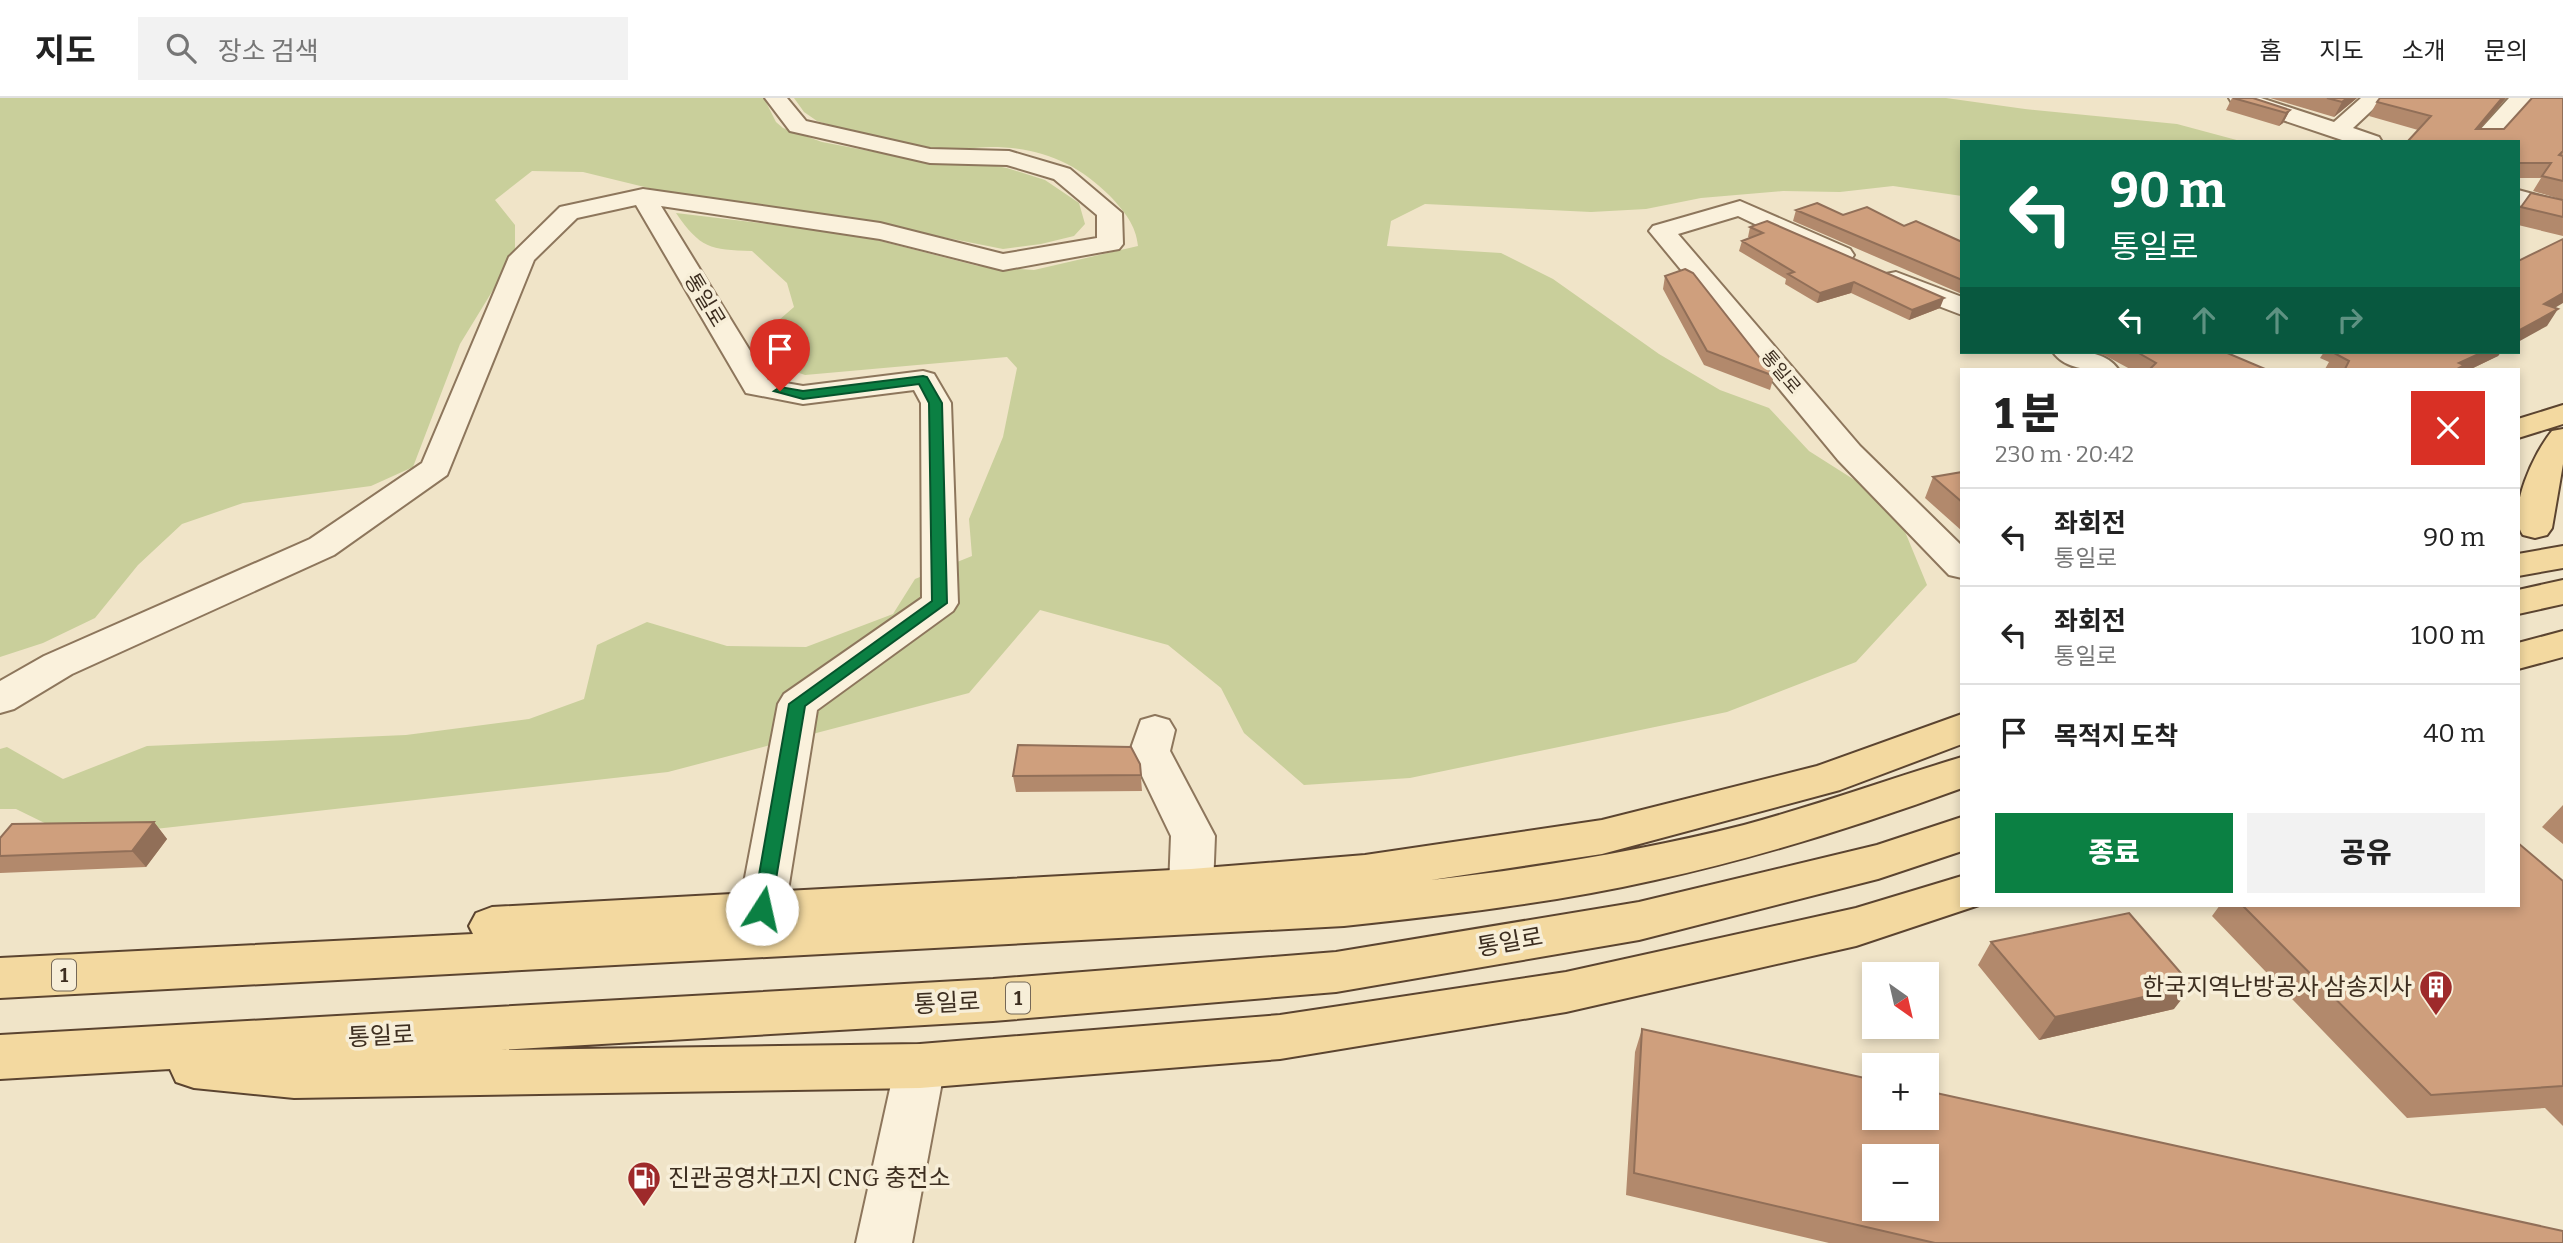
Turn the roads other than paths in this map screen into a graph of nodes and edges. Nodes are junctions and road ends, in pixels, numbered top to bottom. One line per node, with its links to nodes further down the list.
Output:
1 (776, 98): 8 (street)
2 (2241, 98): 5 (street)
3 (2374, 98): 5 (street)
4 (2530, 99): 7 (street)
5 (2337, 130): 6 (street)
6 (2365, 140)
7 (2482, 140)
8 (643, 196): 26 (street); 33 (street, 통일로)
9 (2520, 198): 10 (street)
10 (2563, 210)
11 (1960, 306): 20 (street, 통일로)
12 (2072, 354): 13 (street)
13 (2102, 368)
14 (2563, 414): 15 (main road)
15 (2520, 428)
16 (2563, 438): 17 (main road)
17 (2539, 527): 18 (main road)
18 (2563, 548)
19 (2563, 557): 21 (main road)
20 (1960, 565)
21 (2520, 565)
22 (2563, 592): 23 (main road)
23 (2520, 602)
24 (2563, 644): 25 (main road)
25 (2520, 655)
26 (0, 699)
27 (1960, 729): 31 (main road)
28 (1155, 730): 31 (street)
29 (1960, 773): 34 (main road, 1)
30 (1960, 835): 36 (main road, 통일로 / 1)
31 (1191, 887): 33 (main road)
32 (1960, 895): 38 (main road)
33 (762, 909): 34 (main road)
34 (129, 972): 35 (main road, 1)
35 (0, 978)
36 (59, 1055): 37 (main road, 통일로 / 1); 38 (main road)
37 (0, 1057)
38 (920, 1066): 39 (street)
39 (884, 1243)

